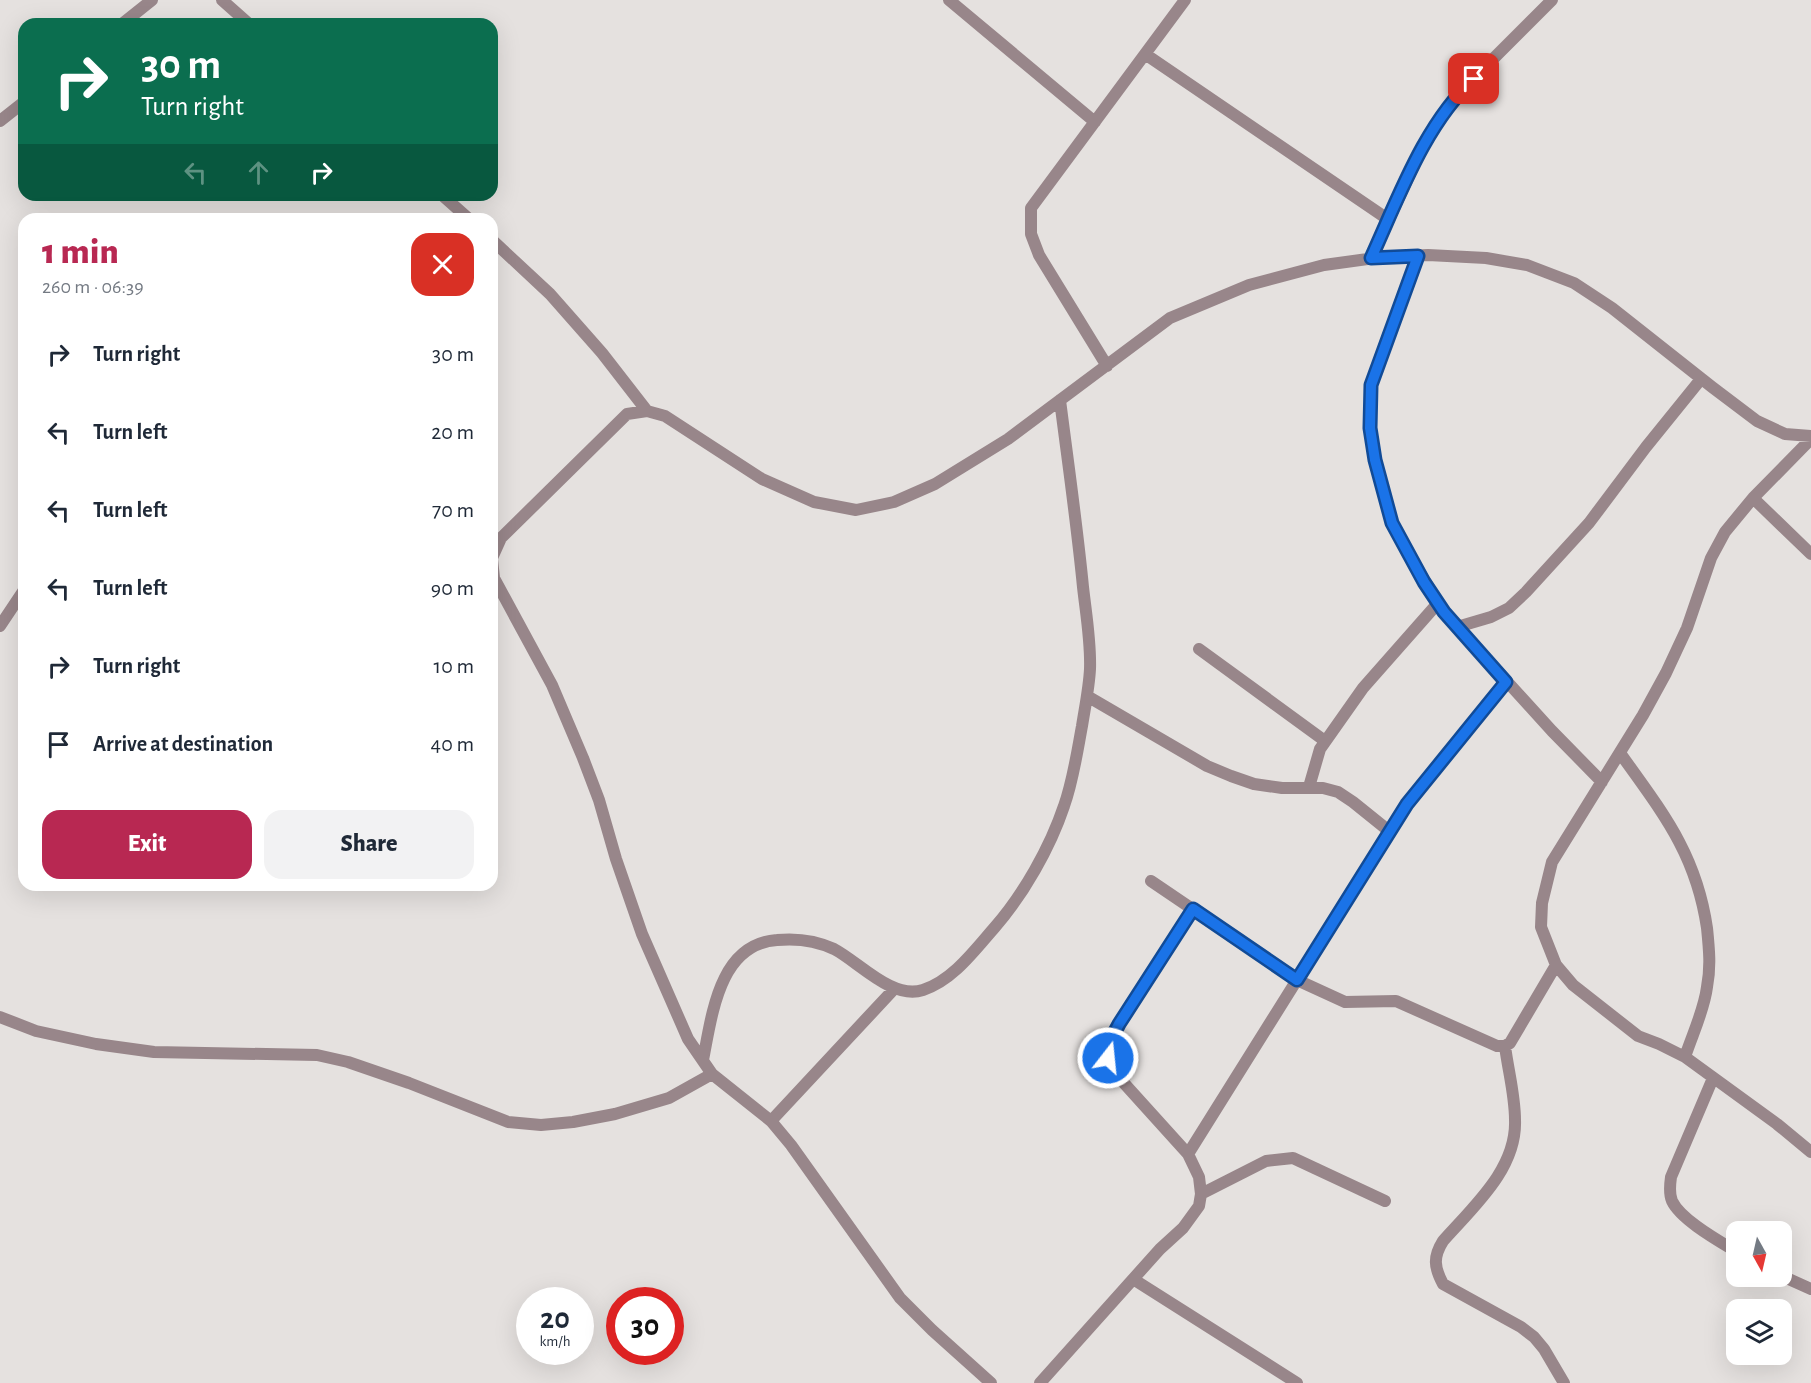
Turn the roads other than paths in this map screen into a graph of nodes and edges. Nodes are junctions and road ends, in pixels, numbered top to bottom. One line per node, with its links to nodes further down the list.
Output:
1 (152, 0): 6 (street)
2 (222, 0): 7 (street)
3 (949, 0): 11 (street)
4 (1185, 0): 8 (street)
5 (1552, 0): 14 (street)
6 (130, 18)
7 (242, 18)
8 (1145, 54): 11 (street); 14 (street)
9 (18, 107): 10 (street)
10 (0, 121)
11 (1095, 122): 18 (street)
12 (449, 201): 13 (street)
13 (462, 213)
14 (1389, 220): 17 (street)
15 (498, 246): 21 (street)
16 (1418, 256): 17 (street); 19 (street); 28 (street)
17 (1371, 258): 18 (street)
18 (1107, 366): 20 (street)
19 (1701, 379): 22 (street); 30 (street)
20 (1060, 400): 21 (street); 33 (street)
21 (647, 411): 24 (street)
22 (1810, 440): 23 (street)
23 (1753, 498): 25 (street); 35 (street)
24 (498, 534)
25 (1811, 554)
26 (498, 585): 47 (street)
27 (18, 599): 29 (street)
28 (1438, 603): 30 (street); 34 (street)
29 (0, 626)
30 (1457, 627): 32 (street)
31 (1199, 649): 34 (street)
32 (1506, 682): 36 (street); 38 (street)
33 (1087, 696): 37 (street); 43 (street)
34 (1326, 741): 37 (street)
35 (1620, 753): 36 (street); 46 (street)
36 (1602, 782): 41 (street)
37 (1309, 787): 38 (street)
38 (1389, 831): 42 (street)
39 (1151, 881): 40 (street)
40 (1193, 909): 42 (street); 52 (street)
41 (1556, 965): 45 (street); 46 (street)
42 (1297, 980): 45 (street); 52 (street)
43 (895, 988): 47 (street); 50 (street)
44 (0, 1017): 48 (street)
45 (1504, 1046): 62 (street)
46 (1685, 1057): 49 (street)
47 (703, 1060): 48 (street)
48 (712, 1074): 50 (street)
49 (1713, 1078): 51 (street); 55 (street)
50 (771, 1121): 59 (street)
51 (1811, 1152)
52 (1188, 1154): 53 (street)
53 (1201, 1194): 54 (street); 56 (street)
54 (1385, 1201)
55 (1726, 1245)
56 (1133, 1279): 60 (street); 61 (street)
57 (1792, 1280): 58 (street)
58 (1811, 1289)
59 (991, 1383)
60 (1040, 1383)
61 (1297, 1383)
62 (1564, 1383)

